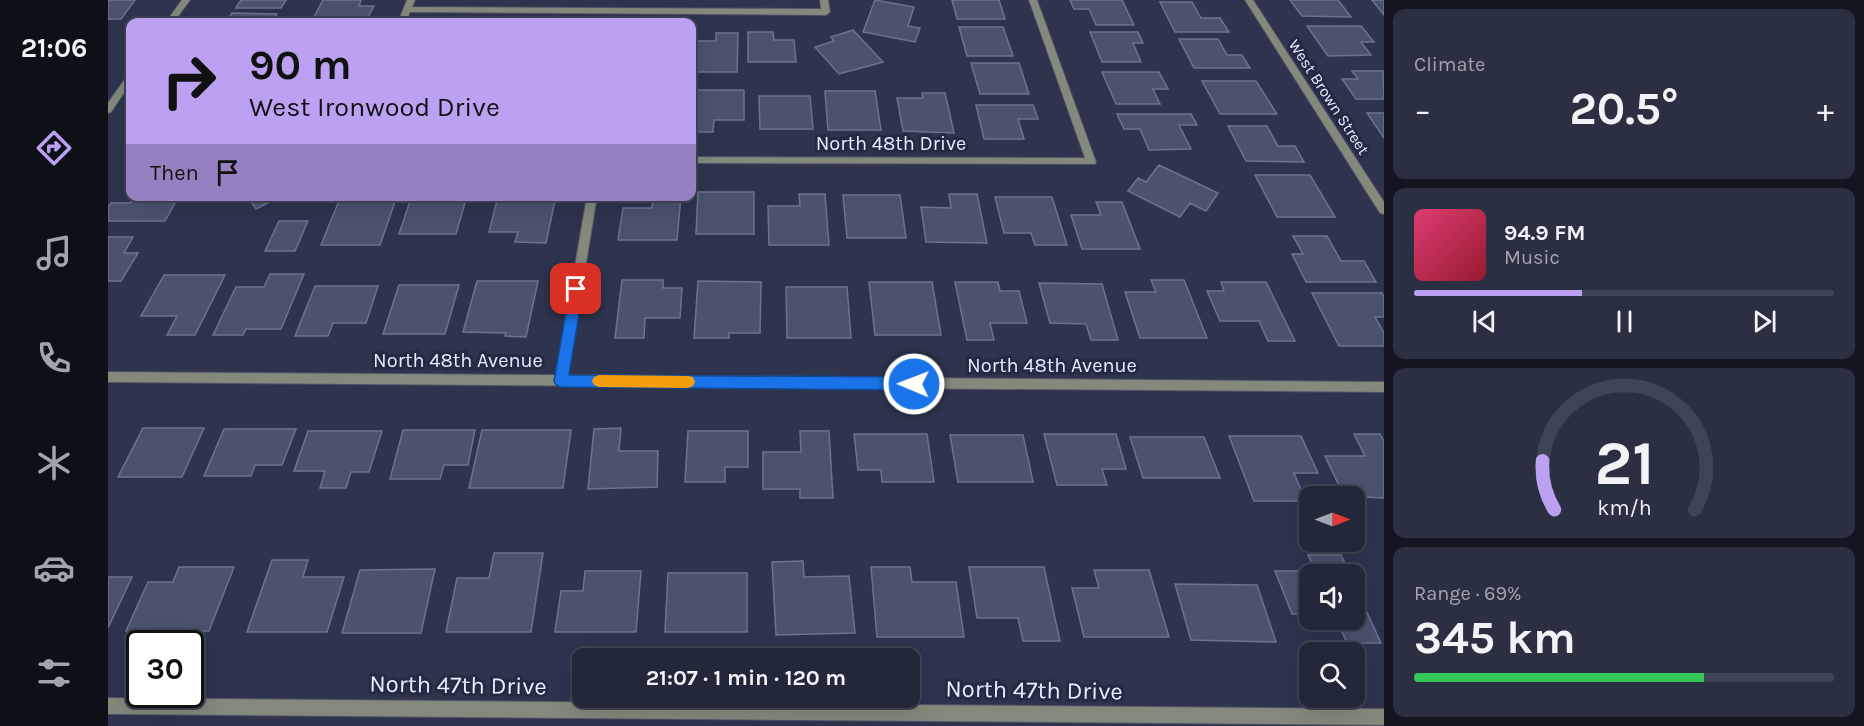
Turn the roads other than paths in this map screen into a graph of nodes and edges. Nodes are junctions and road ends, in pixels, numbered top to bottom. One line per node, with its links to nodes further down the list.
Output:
1 (186, 0): 7 (street)
2 (411, 0): 6 (street)
3 (824, 0): 6 (street)
4 (1034, 0): 11 (street, North 48th Drive)
5 (1249, 0): 13 (street, West Brown Street)
6 (407, 10): 8 (street)
7 (173, 18)
8 (404, 18)
9 (126, 84): 10 (street)
10 (108, 110)
11 (696, 160)
12 (591, 201): 15 (street)
13 (1384, 210)
14 (108, 377): 15 (street, North 48th Avenue)
15 (561, 381): 16 (street, North 48th Avenue)
16 (1384, 387)
17 (108, 706): 18 (street, North 47th Drive)
18 (1384, 717)

